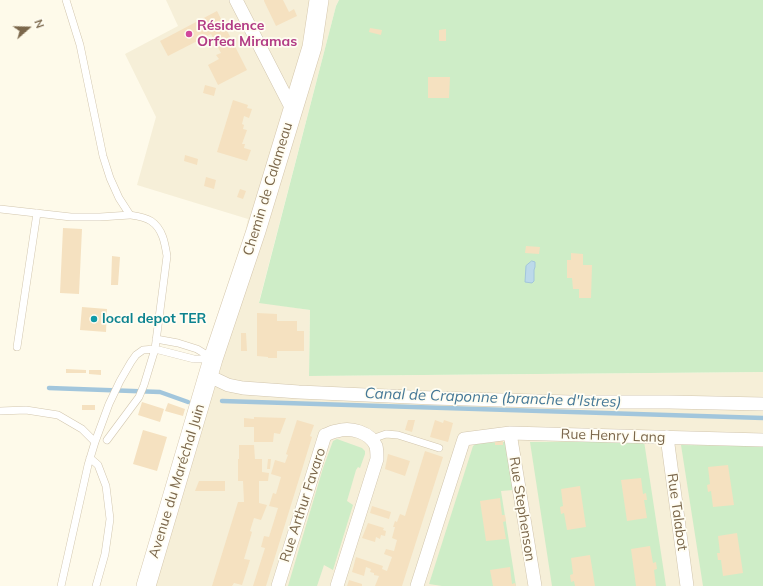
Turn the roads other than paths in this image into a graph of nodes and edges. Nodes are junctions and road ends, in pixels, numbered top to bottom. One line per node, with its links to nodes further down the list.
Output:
1 (66, 0): 7 (lane)
2 (236, 0): 4 (street)
3 (319, 0): 4 (main road, Chemin de Calameau)
4 (292, 109): 11 (main road, Chemin de Calameau)
5 (0, 209): 6 (lane)
6 (37, 214): 7 (lane); 9 (lane)
7 (130, 215): 8 (lane)
8 (156, 339): 10 (lane); 11 (lane)
9 (17, 347)
10 (154, 349): 11 (lane); 17 (lane); 19 (lane)
11 (211, 367): 12 (street); 24 (main road, Avenue du Maréchal Juin)
12 (763, 404)
13 (0, 411): 19 (lane)
14 (510, 433): 15 (street, Rue Henry Lang); 27 (street, Rue Henry Lang); 28 (street, Rue Stephenson)
15 (667, 437): 18 (street, Rue Henry Lang); 29 (street, Rue Talabot)
16 (372, 439): 20 (lane); 25 (street, Rue Arthur Favaro); 26 (street)
17 (107, 440)
18 (763, 440)
19 (95, 442): 21 (lane)
20 (439, 448)
21 (90, 458): 22 (lane); 23 (lane)
22 (61, 586)
23 (96, 586)
24 (146, 586)
25 (278, 586)
26 (337, 586)
27 (417, 586)
28 (534, 586)
29 (687, 586)

